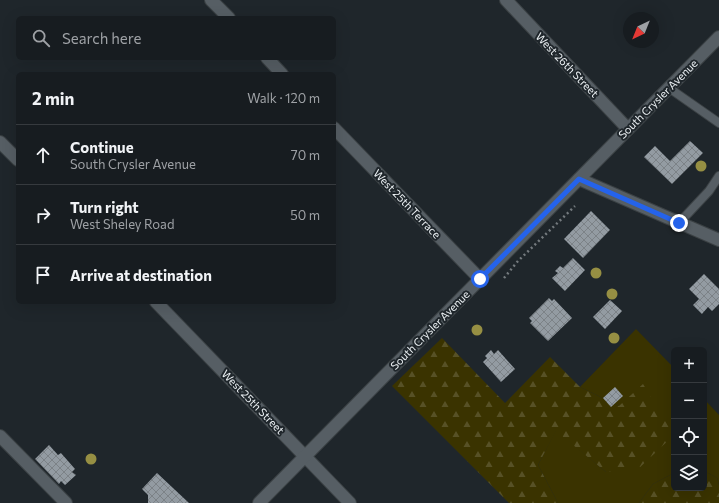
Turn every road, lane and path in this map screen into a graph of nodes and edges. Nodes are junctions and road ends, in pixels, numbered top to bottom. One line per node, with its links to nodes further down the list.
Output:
1 (211, 0): 3 (street)
2 (506, 0): 9 (street, West 26th Street)
3 (227, 16)
4 (719, 38): 7 (street, South Crysler Avenue)
5 (269, 60): 6 (street)
6 (280, 72)
7 (669, 88): 8 (lane); 9 (street, South Crysler Avenue)
8 (719, 123)
9 (628, 129): 14 (street, South Crysler Avenue)
10 (336, 130): 19 (street, West 25th Terrace)
11 (0, 142): 12 (street)
12 (16, 158)
13 (719, 176): 16 (lane)
14 (579, 179): 16 (street); 19 (street, South Crysler Avenue)
15 (575, 206): 18 (path)
16 (679, 223): 17 (street)
17 (719, 240)
18 (504, 278)
19 (480, 279): 22 (street, South Crysler Avenue)
20 (158, 304): 22 (street, West 25th Street)
21 (0, 436): 23 (street)
22 (306, 456): 24 (street, South Crysler Avenue); 25 (street, West 25th Street)
23 (66, 503)
24 (259, 503)
25 (350, 503)

